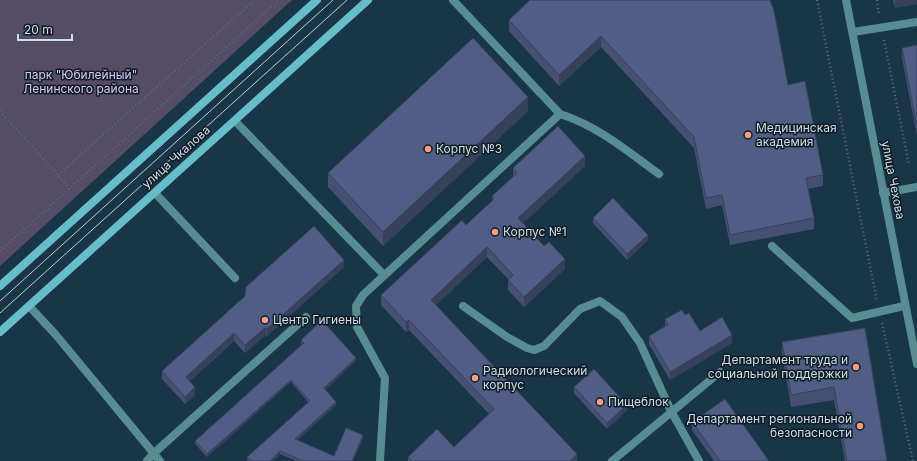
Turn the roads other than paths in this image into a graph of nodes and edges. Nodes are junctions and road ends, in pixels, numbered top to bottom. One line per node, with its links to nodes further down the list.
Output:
1 (317, 0): 16 (main road, улица Чкалова)
2 (368, 0): 8 (main road, улица Чкалова)
3 (453, 0): 7 (street)
4 (846, 0): 6 (street, улица Чехова)
5 (917, 22): 6 (street)
6 (853, 32): 12 (street, улица Чехова)
7 (560, 114): 9 (street); 14 (street)
8 (235, 121): 11 (main road, улица Чкалова); 14 (street)
9 (659, 174)
10 (917, 187): 12 (street)
11 (155, 192): 15 (street); 17 (main road, улица Чкалова)
12 (883, 193): 19 (street, улица Чехова)
13 (772, 246): 19 (street)
14 (384, 275): 28 (street)
15 (235, 278)
16 (0, 286)
17 (29, 306): 21 (main road, улица Чкалова); 25 (street)
18 (463, 306): 24 (street)
19 (904, 306): 22 (street, улица Чехова)
20 (306, 317): 25 (street)
21 (0, 332)
22 (917, 364)
23 (720, 372): 24 (street)
24 (671, 411): 29 (street); 30 (street)
25 (154, 453): 26 (street); 27 (street)
26 (146, 461)
27 (160, 461)
28 (380, 461)
29 (612, 461)
30 (699, 461)

